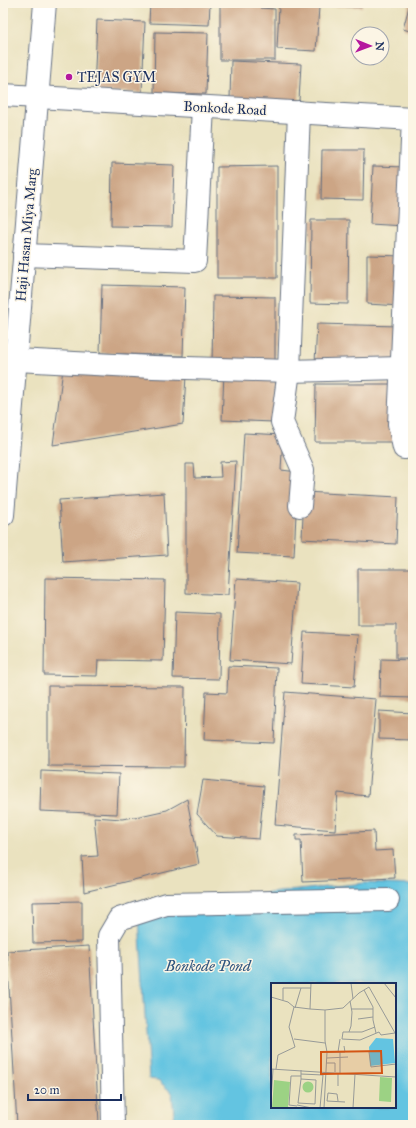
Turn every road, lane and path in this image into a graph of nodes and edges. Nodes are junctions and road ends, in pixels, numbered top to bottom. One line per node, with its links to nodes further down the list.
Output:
1 (45, 3): 3 (street, Haji Hasan Miya Marg)
2 (3, 94): 3 (street, Bonkode Road)
3 (37, 97): 4 (street, Bonkode Road); 7 (street, Haji Hasan Miya Marg)
4 (202, 107): 5 (street, Bonkode Road); 7 (street)
5 (299, 112): 6 (street, Bonkode Road); 12 (street)
6 (413, 119): 9 (street)
7 (24, 255): 8 (street, Haji Hasan Miya Marg)
8 (11, 325): 10 (street, Haji Hasan Miya Marg)
9 (408, 331): 11 (street)
10 (16, 360): 12 (street); 15 (street, Haji Hasan Miya Marg)
11 (401, 368): 12 (street); 13 (street)
12 (289, 371): 14 (street)
13 (413, 447)
14 (300, 506)
15 (3, 515)
16 (388, 900): 17 (street)
17 (113, 1125)

